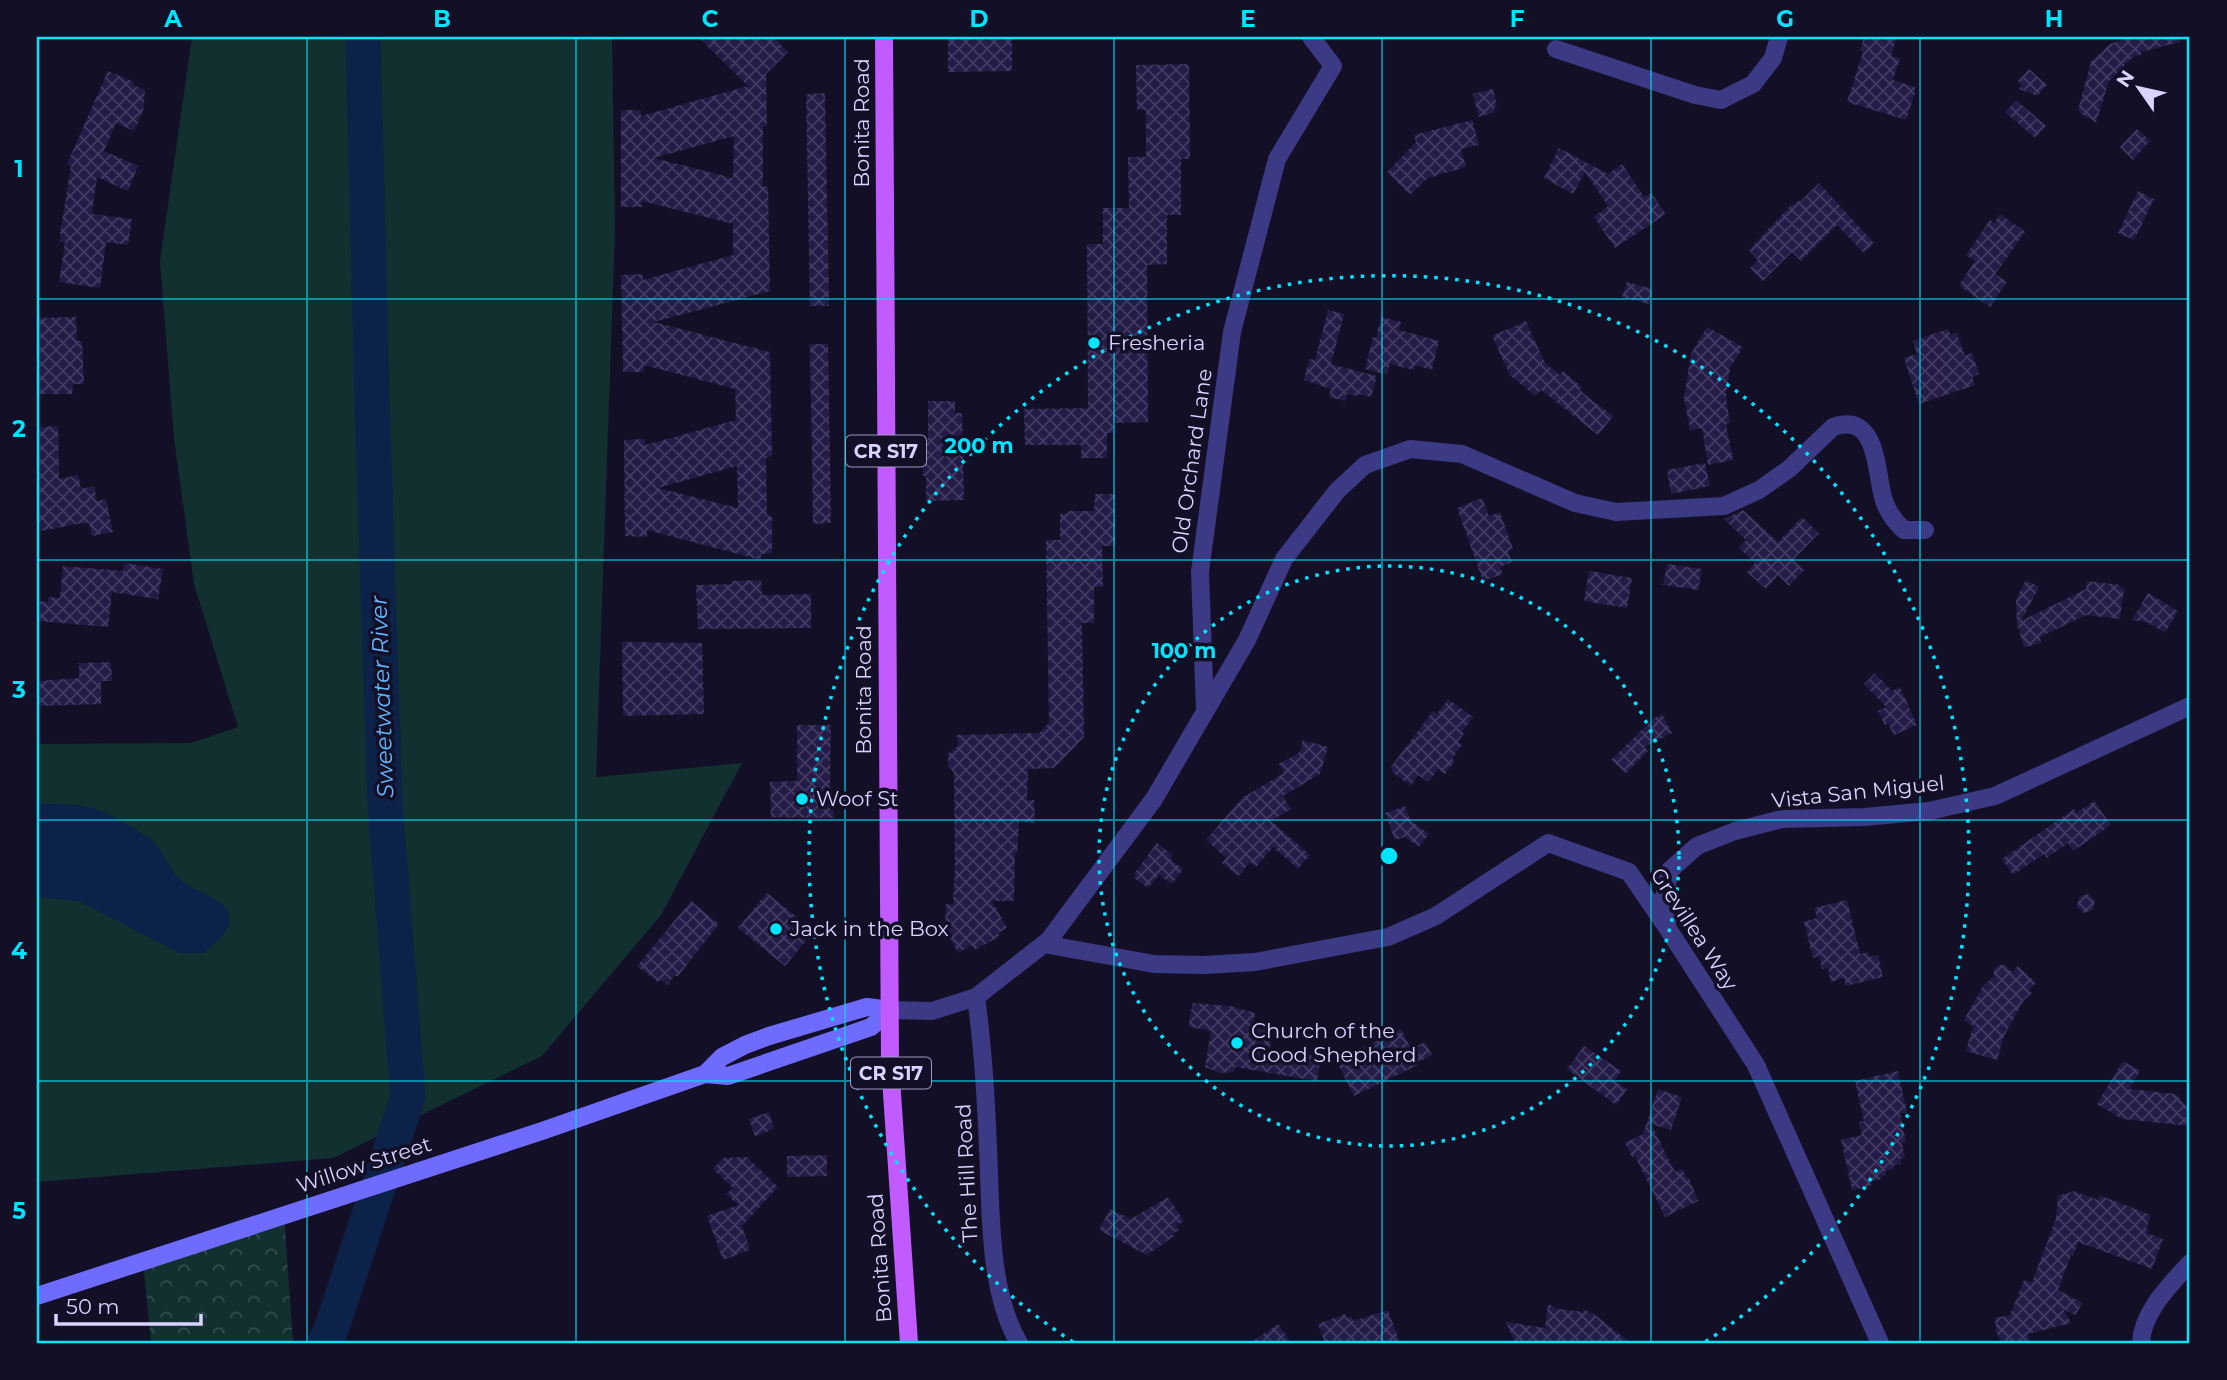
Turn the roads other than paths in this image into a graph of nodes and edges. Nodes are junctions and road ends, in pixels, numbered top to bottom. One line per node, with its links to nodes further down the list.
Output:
1 (884, 37): 11 (main road, Bonita Road / CR S17)
2 (1311, 37): 7 (street, Old Orchard Lane)
3 (1779, 37): 4 (street)
4 (1556, 49)
5 (1925, 530): 7 (street)
6 (2190, 706): 8 (street, Vista San Miguel)
7 (1205, 710): 9 (street)
8 (1670, 932): 9 (street, Grevillea Way); 16 (street, Grevillea Way)
9 (1044, 944): 10 (street)
10 (976, 997): 11 (street); 15 (street, The Hill Road)
11 (890, 1010): 13 (main road, Willow Street); 14 (main road, Bonita Road / CR S17)
12 (2190, 1263): 17 (street)
13 (37, 1296)
14 (908, 1343)
15 (1019, 1343)
16 (1880, 1343)
17 (2141, 1343)

